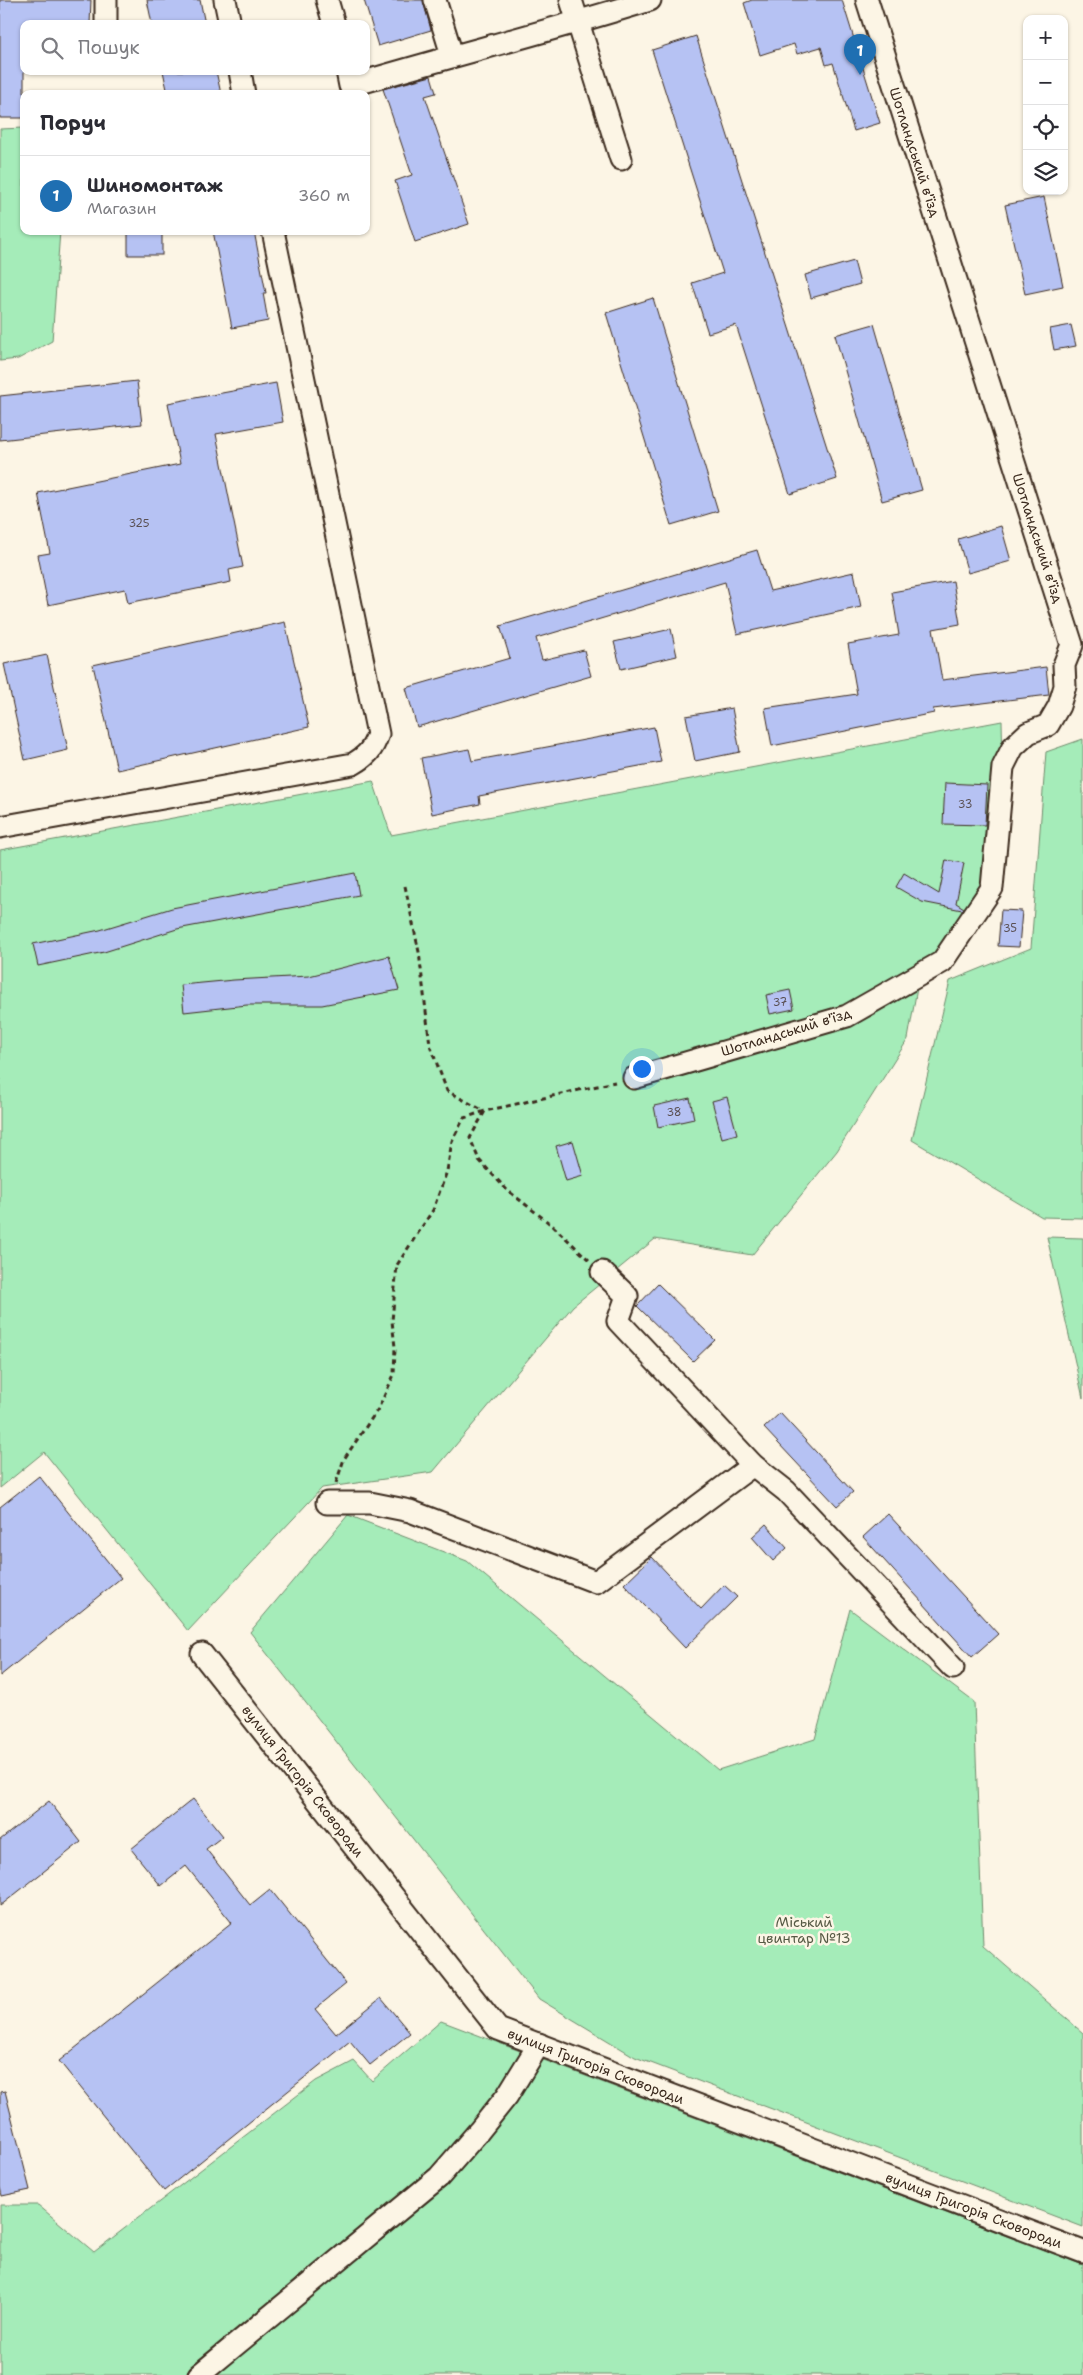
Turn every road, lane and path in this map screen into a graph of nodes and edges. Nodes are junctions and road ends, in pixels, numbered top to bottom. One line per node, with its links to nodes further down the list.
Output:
1 (106, 0): 8 (street)
2 (225, 0): 9 (street)
3 (327, 0): 10 (street)
4 (435, 0): 12 (street)
5 (571, 0): 11 (street)
6 (650, 0): 11 (street)
7 (867, 0): 18 (street, Шотландський в'їзд)
8 (106, 20)
9 (229, 20)
10 (333, 20)
11 (578, 22): 12 (street); 16 (street)
12 (452, 55): 14 (street)
13 (241, 75): 15 (street)
14 (347, 75)
15 (243, 90)
16 (621, 159)
17 (274, 235): 19 (street)
18 (1078, 648): 21 (street, Шотландський в'їзд)
19 (0, 827)
20 (405, 886): 22 (path)
21 (634, 1078): 22 (path)
22 (485, 1111): 23 (path); 25 (path)
23 (602, 1272): 24 (street)
24 (753, 1466): 25 (street); 27 (street)
25 (330, 1497)
26 (202, 1654): 28 (street, вулиця Григорія Сковороди)
27 (954, 1668)
28 (539, 2044): 29 (street, вулиця Григорія Сковороди); 30 (street)
29 (1083, 2252)
30 (198, 2375)

